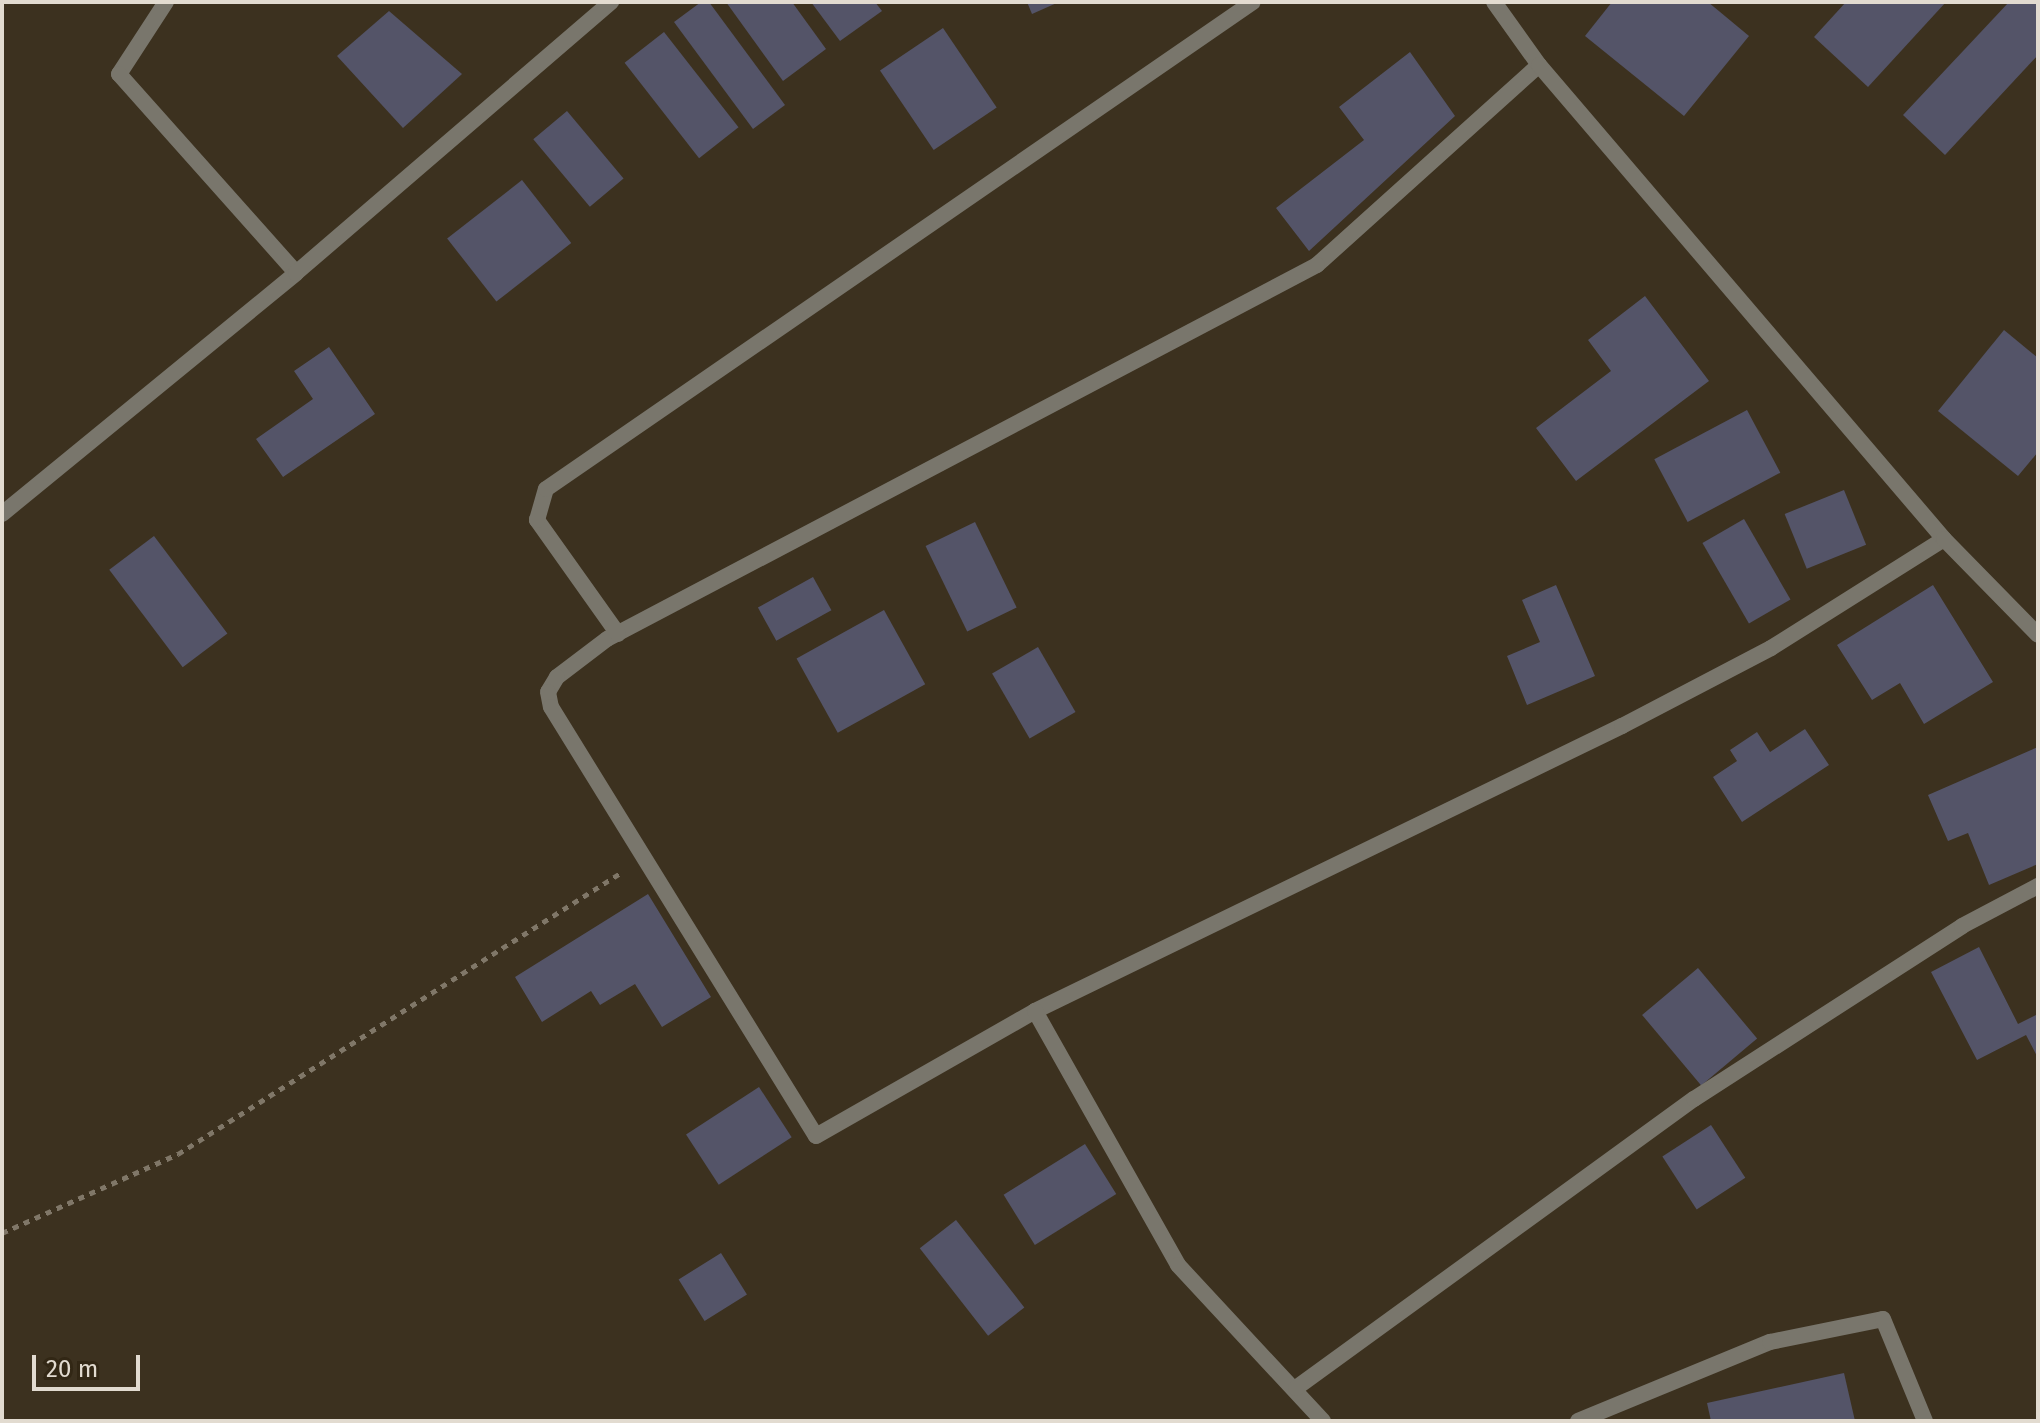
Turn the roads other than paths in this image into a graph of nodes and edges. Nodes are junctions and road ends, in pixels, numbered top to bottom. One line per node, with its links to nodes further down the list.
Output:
1 (166, 2): 6 (street)
2 (611, 2): 6 (street)
3 (1253, 2): 9 (street)
4 (1494, 2): 5 (street)
5 (1539, 65): 8 (street); 9 (street)
6 (296, 273): 7 (street)
7 (2, 514)
8 (1944, 539): 10 (street); 12 (street)
9 (618, 634): 12 (street)
10 (2038, 635)
11 (2038, 886): 13 (street)
12 (1035, 1011): 13 (street)
13 (1296, 1388): 14 (street)
14 (1323, 1421)
15 (1578, 1421): 16 (street)
16 (1925, 1421)

